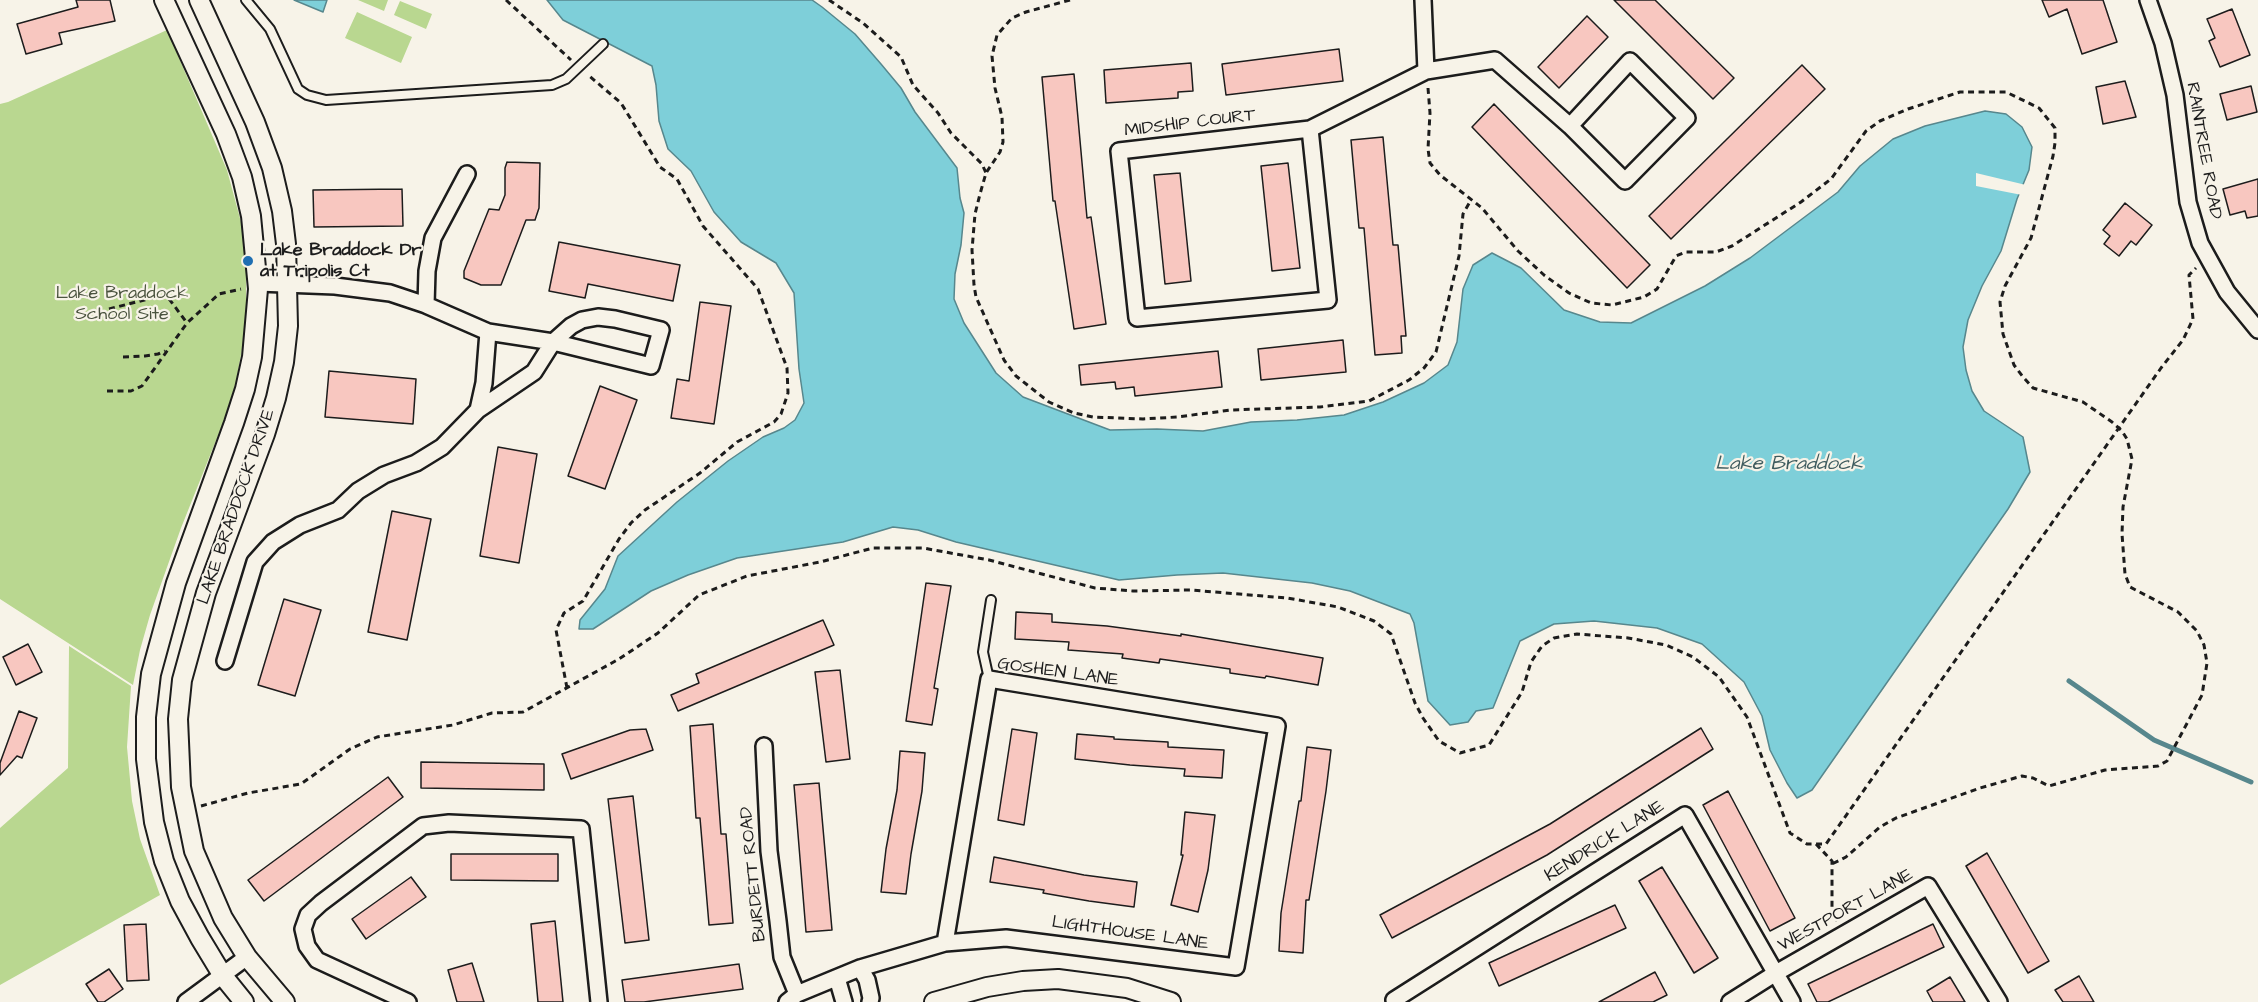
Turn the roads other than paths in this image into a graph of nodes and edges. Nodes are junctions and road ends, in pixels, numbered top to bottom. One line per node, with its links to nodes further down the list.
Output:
1 (164, 0): 12 (street, LAKE BRADDOCK DRIVE)
2 (199, 0): 11 (street, LAKE BRADDOCK DRIVE)
3 (246, 0): 6 (lane)
4 (1423, 0): 7 (street)
5 (2148, 0): 14 (street, RAINTREE ROAD)
6 (603, 44)
7 (1426, 71): 8 (street); 9 (street)
8 (1570, 126): 8 (street)
9 (1310, 129): 9 (street, MIDSHIP COURT)
10 (467, 174): 13 (street)
11 (288, 284): 12 (street); 13 (street); 24 (street, LAKE BRADDOCK DRIVE)
12 (258, 286): 27 (street, LAKE BRADDOCK DRIVE)
13 (426, 305): 15 (street)
14 (2258, 330)
15 (488, 332): 16 (street); 17 (street)
16 (553, 342): 16 (street); 17 (street)
17 (478, 410): 19 (street)
18 (992, 600): 20 (lane)
19 (225, 660)
20 (989, 679): 21 (street, GOSHEN LANE); 23 (street, GOSHEN LANE)
21 (1276, 726): 23 (street, LIGHTHOUSE LANE)
22 (764, 746): 29 (street, BURDETT ROAD)
23 (945, 942): 25 (street, LIGHTHOUSE LANE)
24 (247, 957): 27 (street); 32 (street, LAKE BRADDOCK DRIVE)
25 (860, 968): 28 (street, LIGHTHOUSE LANE); 36 (street)
26 (1776, 973): 39 (street, KENDRICK LANE); 40 (street, WESTPORT LANE); 41 (street); 42 (street, WESTPORT LANE)
27 (224, 976): 30 (street); 31 (street, LAKE BRADDOCK DRIVE)
28 (837, 978): 29 (street, LIGHTHOUSE LANE); 35 (street)
29 (792, 998)
30 (186, 1002)
31 (244, 1002)
32 (285, 1002)
33 (408, 1002): 34 (street)
34 (599, 1002)
35 (844, 1002)
36 (870, 1002)
37 (934, 1002): 38 (street)
38 (1171, 1002)
39 (1395, 1002)
40 (1730, 1002)
41 (1792, 1002)
42 (2000, 1002)

